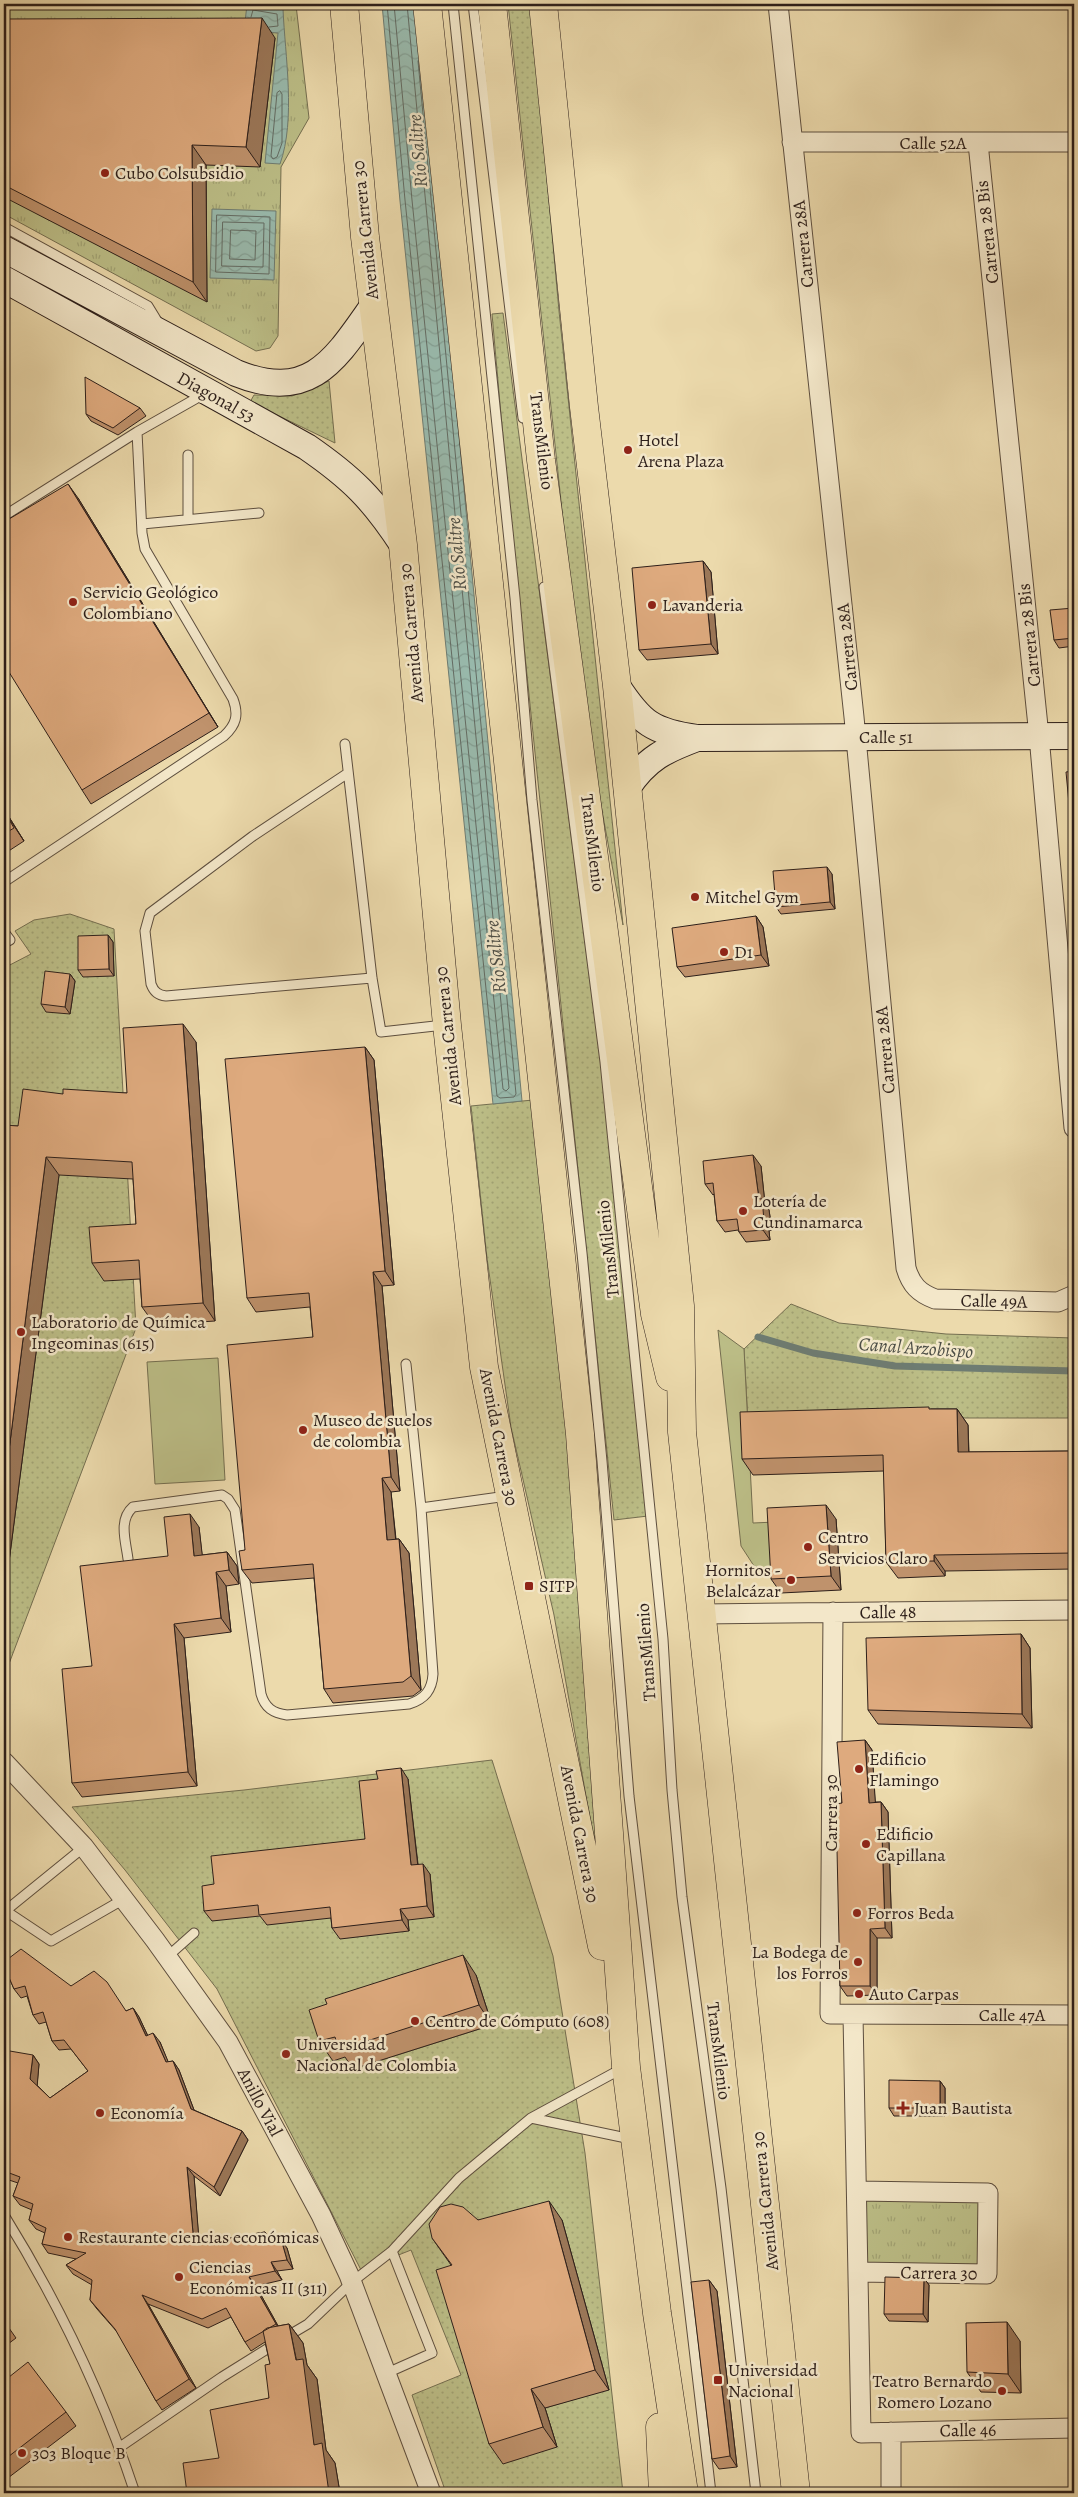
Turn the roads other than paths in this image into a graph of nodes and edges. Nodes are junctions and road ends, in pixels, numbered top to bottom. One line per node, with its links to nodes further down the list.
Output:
1 (344, 4): 15 (highway, Avenida Carrera 30)
2 (427, 4): 59 (highway, Avenida Carrera 30)
3 (453, 4): 76 (lane, TransMilenio)
4 (473, 4): 17 (lane, TransMilenio)
5 (492, 4): 43 (highway, Avenida Carrera 30)
6 (543, 4): 26 (highway, Avenida Carrera 30)
7 (778, 4): 8 (street, Carrera 28A)
8 (792, 142): 10 (street, Calle 52A); 29 (street, Carrera 28A)
9 (1074, 142): 10 (street, Calle 52A)
10 (978, 143): 27 (street, Carrera 28 Bis)
11 (4, 227): 13 (lane)
12 (4, 249): 13 (street, Diagonal 53)
13 (76, 278): 15 (street, Diagonal 53)
14 (4, 279): 16 (street, Diagonal 53)
15 (373, 306): 24 (highway, Avenida Carrera 30)
16 (206, 393): 18 (lane); 24 (street, Diagonal 53)
17 (524, 425)
18 (137, 432): 21 (lane); 23 (lane)
19 (188, 455): 22 (lane)
20 (259, 513): 22 (lane)
21 (4, 516)
22 (188, 519): 23 (lane)
23 (142, 524): 34 (lane)
24 (403, 545): 38 (highway, Avenida Carrera 30)
25 (543, 578): 77 (lane, TransMilenio)
26 (617, 686): 30 (street, Calle 51); 33 (highway, Avenida Carrera 30)
27 (1039, 736): 28 (street, Calle 51); 29 (street, Calle 51); 39 (street, Carrera 28 Bis)
28 (1074, 736)
29 (856, 737): 30 (street, Calle 51); 40 (street, Carrera 28A)
30 (697, 738): 33 (street, Calle 51)
31 (345, 744): 32 (lane)
32 (348, 773): 37 (lane); 37 (lane)
33 (627, 788): 43 (highway, Avenida Carrera 30)
34 (4, 882)
35 (4, 932): 36 (lane)
36 (4, 943)
37 (372, 978): 38 (lane)
38 (447, 1025): 44 (highway, Avenida Carrera 30)
39 (1074, 1128)
40 (915, 1288): 41 (street, Calle 49A)
41 (1074, 1295)
42 (406, 1364): 45 (lane)
43 (682, 1432): 49 (highway, Avenida Carrera 30)
44 (510, 1495): 45 (lane); 59 (highway, Avenida Carrera 30)
45 (421, 1508): 46 (lane)
46 (128, 1559)
47 (1074, 1610): 48 (street, Calle 48)
48 (833, 1612): 49 (street, Calle 48); 56 (street, Carrera 30)
49 (702, 1614): 78 (highway, Avenida Carrera 30)
50 (4, 1762): 51 (street, Anillo Vial)
51 (84, 1847): 52 (street, Anillo Vial); 53 (lane)
52 (124, 1899): 53 (lane); 55 (street, Anillo Vial)
53 (5, 1911)
54 (194, 1933): 55 (lane)
55 (167, 1958): 66 (street, Anillo Vial)
56 (830, 2014): 57 (street, Calle 47A)
57 (853, 2015): 58 (street, Calle 47A); 62 (street)
58 (1074, 2015)
59 (625, 2062): 60 (lane); 61 (highway, Avenida Carrera 30)
60 (531, 2118): 61 (lane); 64 (lane)
61 (635, 2140): 67 (highway, Avenida Carrera 30)
62 (857, 2191): 65 (street); 65 (street, Carrera 30)
63 (4, 2215): 71 (lane)
64 (392, 2252): 66 (lane); 68 (lane)
65 (858, 2272): 70 (street, Calle 46)
66 (352, 2282): 68 (street, Anillo Vial); 71 (lane)
67 (657, 2313): 74 (highway, Avenida Carrera 30); 75 (highway, Avenida Carrera 30)
68 (387, 2373): 73 (street, Anillo Vial)
69 (1074, 2428): 70 (street, Calle 46)
70 (890, 2432): 79 (street)
71 (120, 2447): 72 (lane)
72 (136, 2493)
73 (431, 2493)
74 (663, 2493)
75 (684, 2493)
76 (711, 2493)
77 (756, 2493)
78 (796, 2493)
79 (891, 2493)

